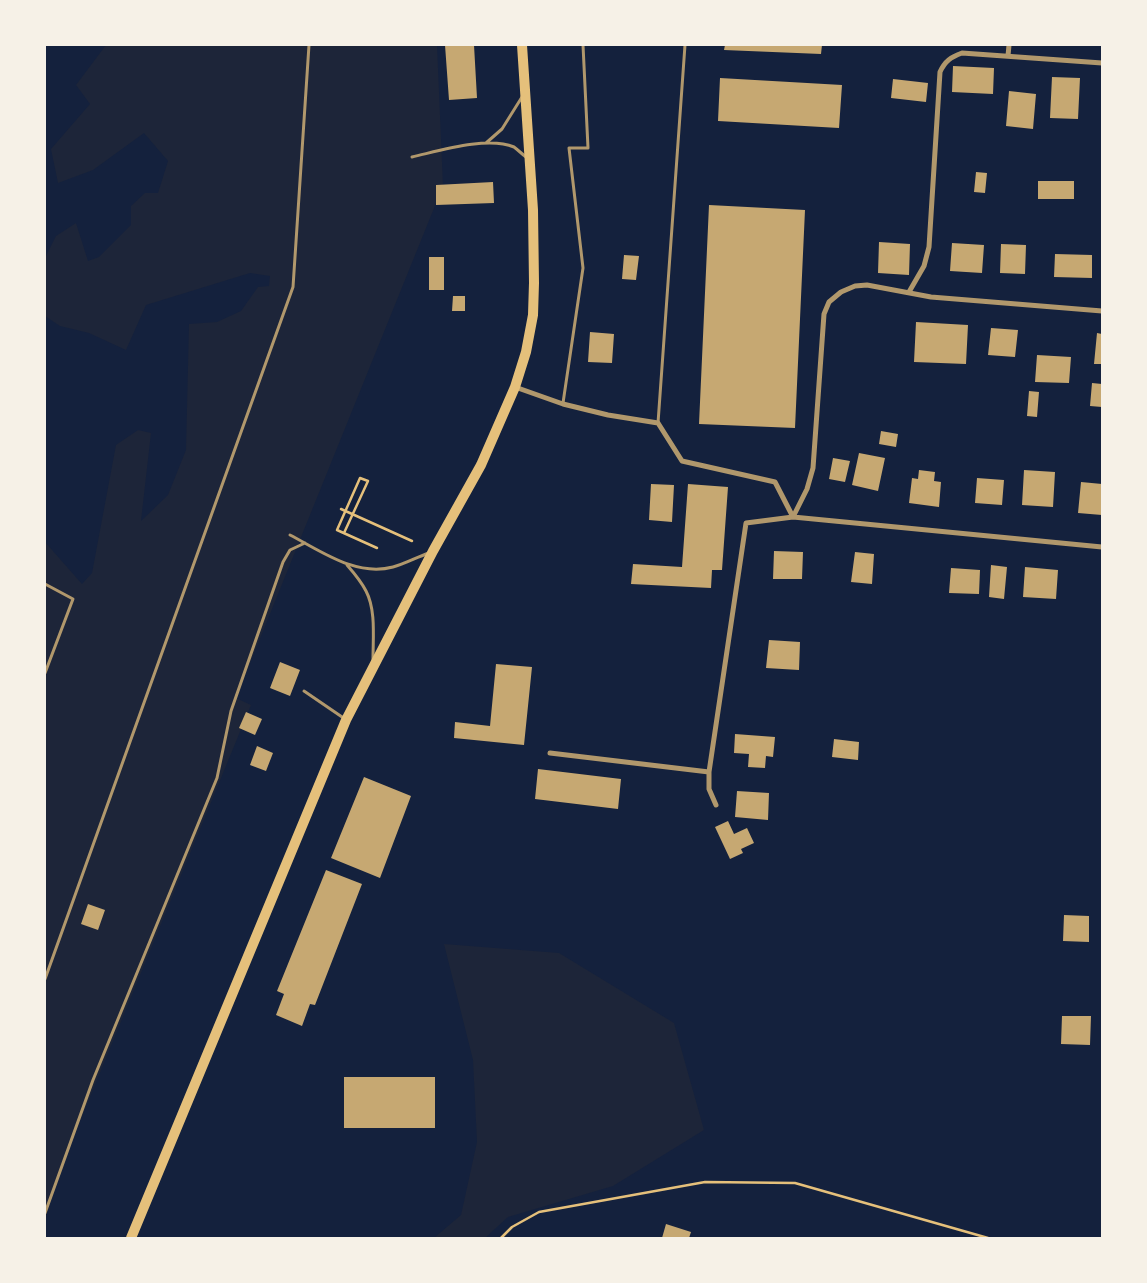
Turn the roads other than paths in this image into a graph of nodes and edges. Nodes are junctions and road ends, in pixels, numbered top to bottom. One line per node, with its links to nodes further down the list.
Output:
1 (309, 45): 31 (lane)
2 (522, 45): 8 (main road)
3 (583, 45): 15 (lane)
4 (685, 45): 16 (lane)
5 (1009, 45): 6 (street)
6 (1008, 56): 7 (street); 12 (street)
7 (1102, 63)
8 (525, 92): 9 (lane); 11 (main road)
9 (486, 143): 10 (lane); 11 (lane)
10 (412, 158)
11 (530, 162): 14 (main road)
12 (909, 292): 13 (street); 17 (street)
13 (1102, 311)
14 (515, 387): 15 (street); 21 (main road)
15 (563, 404): 16 (street)
16 (658, 423): 17 (street)
17 (793, 517): 20 (street); 29 (street)
18 (290, 536): 19 (lane)
19 (305, 543): 22 (lane); 32 (lane)
20 (1102, 547)
21 (433, 551): 22 (lane); 24 (main road)
22 (346, 564): 24 (lane)
23 (45, 584): 25 (lane)
24 (374, 665): 27 (main road)
25 (45, 673)
26 (304, 692): 27 (lane)
27 (346, 720): 33 (main road)
28 (550, 753): 29 (street)
29 (709, 772): 30 (street)
30 (716, 805)
31 (45, 978)
32 (45, 1213)
33 (131, 1238)

